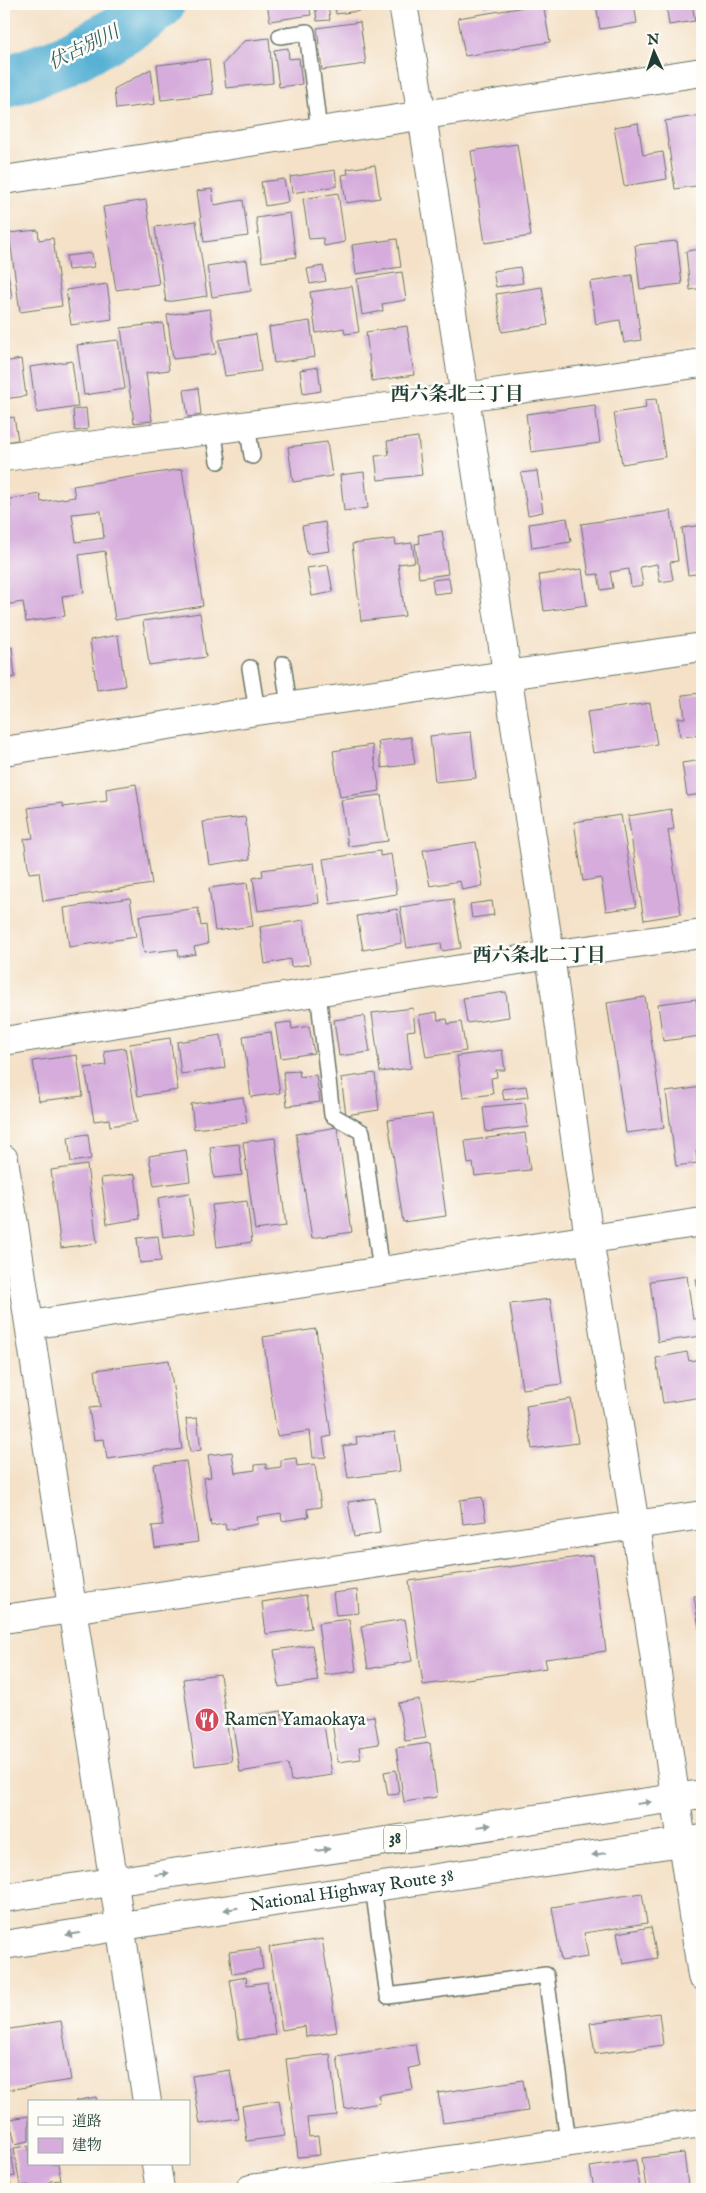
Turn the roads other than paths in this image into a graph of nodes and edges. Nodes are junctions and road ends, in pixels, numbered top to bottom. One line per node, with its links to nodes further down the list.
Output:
1 (403, 4): 4 (main road)
2 (280, 36): 5 (lane)
3 (702, 72): 4 (main road)
4 (422, 115): 5 (main road); 8 (main road)
5 (320, 131): 6 (main road)
6 (4, 180)
7 (702, 363): 8 (main road)
8 (465, 397): 9 (main road); 17 (main road)
9 (247, 426): 10 (main road); 11 (lane)
10 (213, 430): 12 (main road); 13 (lane)
11 (252, 456)
12 (4, 457)
13 (218, 461)
14 (702, 647): 17 (main road)
15 (283, 664): 18 (lane)
16 (250, 668): 19 (lane)
17 (507, 675): 18 (main road); 22 (main road)
18 (289, 706): 19 (main road)
19 (257, 711): 20 (main road)
20 (4, 751)
21 (702, 934): 22 (main road)
22 (550, 956): 23 (main road); 28 (main road)
23 (318, 992): 24 (main road); 29 (lane)
24 (4, 1041)
25 (4, 1158): 27 (main road)
26 (702, 1222): 28 (main road)
27 (8, 1223): 30 (main road)
28 (588, 1239): 29 (main road); 32 (main road)
29 (381, 1271): 30 (main road)
30 (30, 1325): 33 (main road)
31 (702, 1515): 32 (main road)
32 (635, 1525): 33 (main road); 35 (main road)
33 (73, 1609): 34 (main road); 37 (main road)
34 (4, 1619)
35 (689, 1796): 36 (main road); 37 (main road, 38, one-way to 35)
36 (692, 1840): 38 (main road, National Highway Route 38, one-way to 38); 42 (main road)
37 (114, 1881): 39 (main road, 38); 40 (main road)
38 (373, 1887): 40 (main road, National Highway Route 38, one-way to 40); 45 (lane)
39 (4, 1898)
40 (121, 1926): 41 (main road, National Highway Route 38, one-way to 41); 43 (main road)
41 (4, 1945)
42 (702, 1976)
43 (147, 2100)
44 (702, 2123): 45 (main road)
45 (568, 2142): 48 (main road)
46 (156, 2166): 47 (main road)
47 (160, 2189)
48 (250, 2189)

